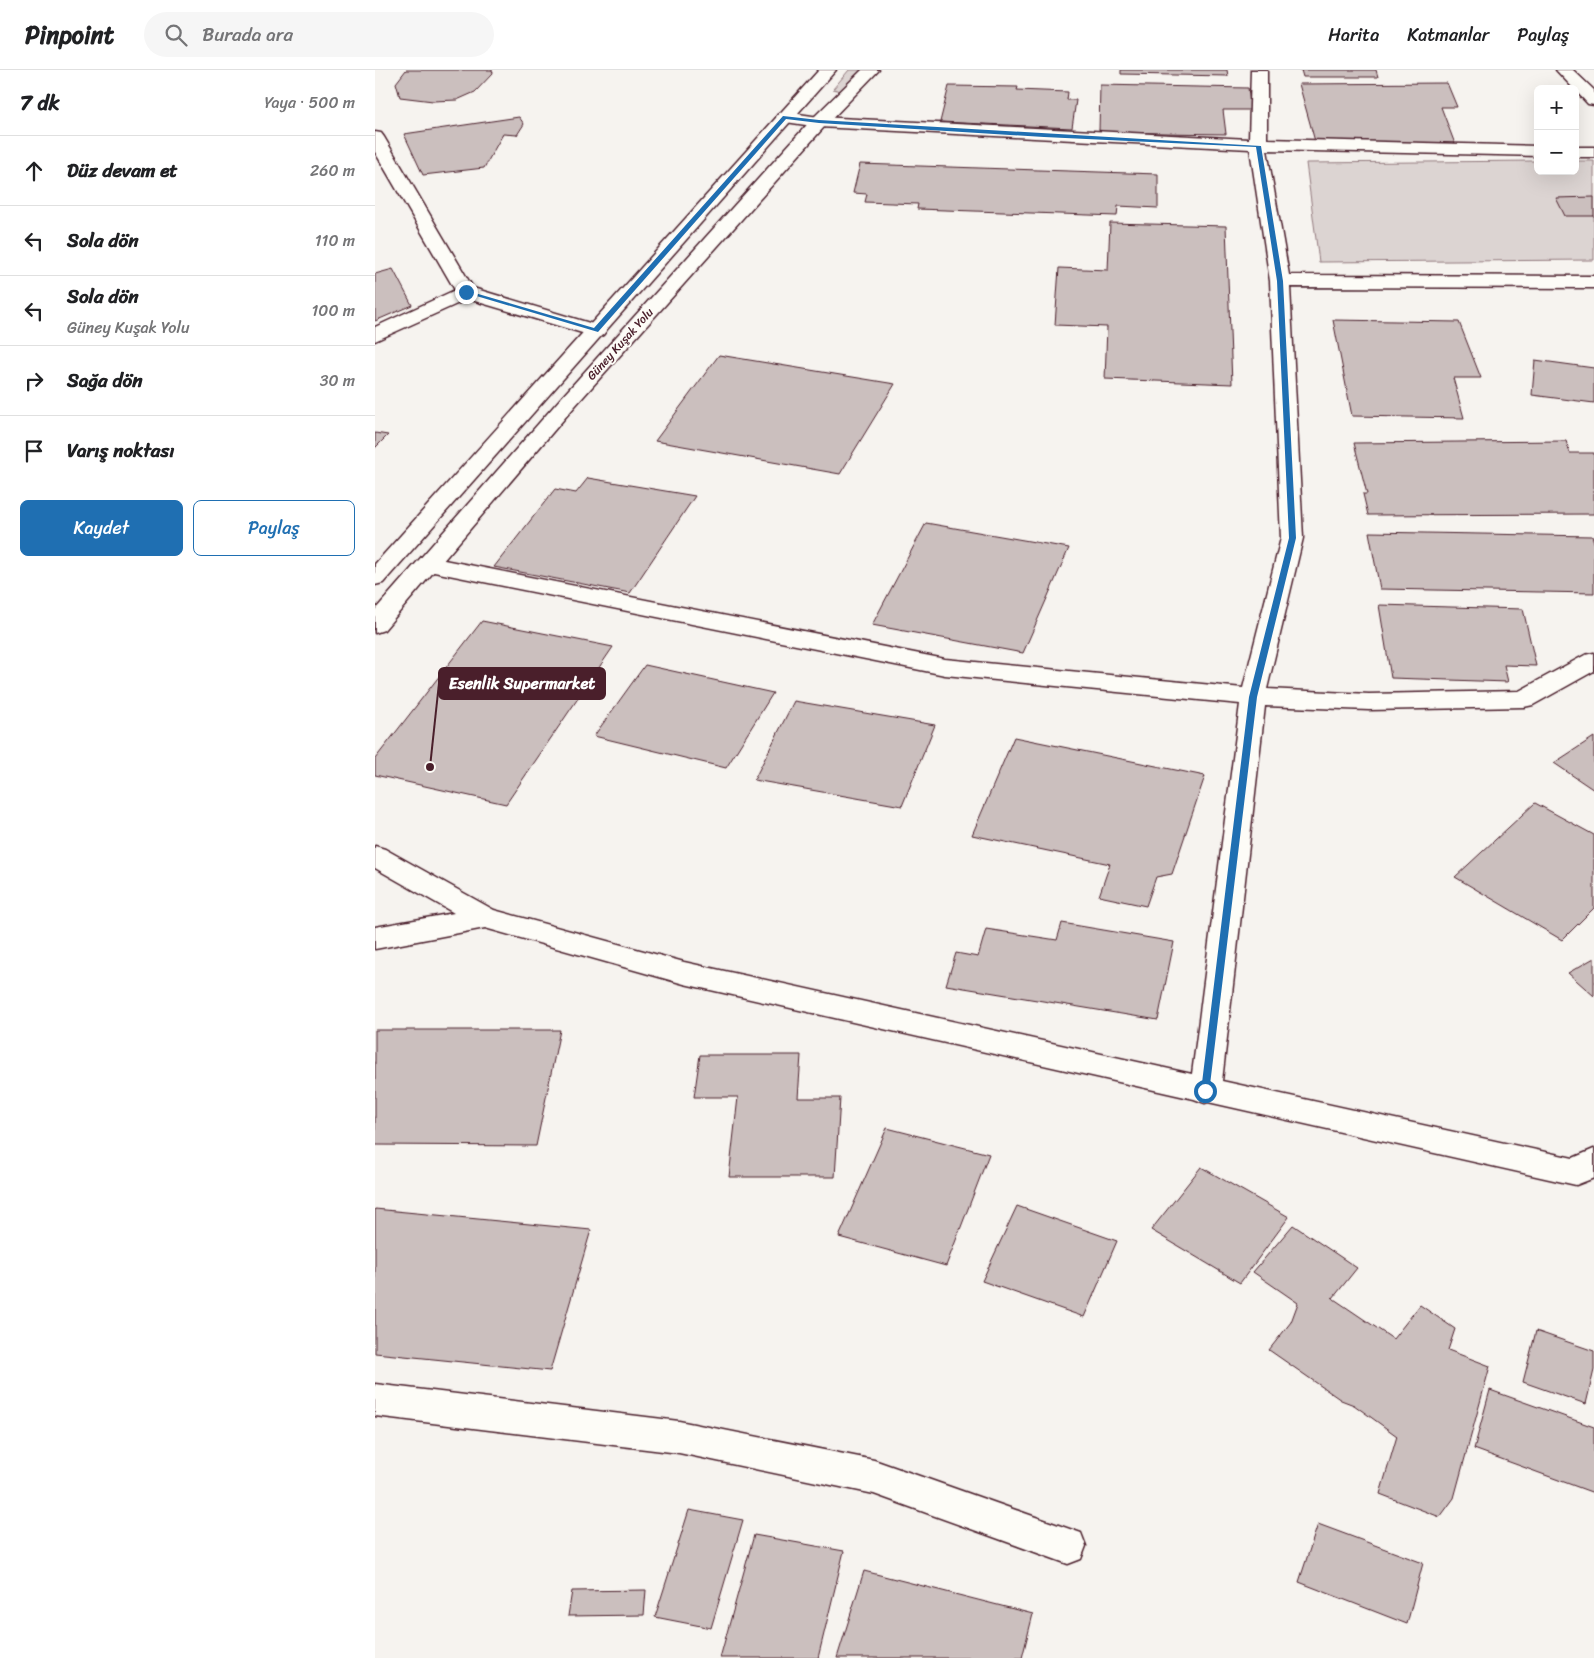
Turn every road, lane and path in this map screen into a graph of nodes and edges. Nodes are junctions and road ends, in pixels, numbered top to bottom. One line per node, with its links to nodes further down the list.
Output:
1 (828, 70): 6 (street, Güney Kuşak Yolu)
2 (871, 70): 7 (street, Güney Kuşak Yolu)
3 (1259, 70): 9 (street)
4 (1564, 70): 5 (street)
5 (1594, 100)
6 (785, 117): 7 (street); 16 (street, Güney Kuşak Yolu)
7 (819, 122): 9 (street); 18 (street, Güney Kuşak Yolu)
8 (375, 137): 15 (street)
9 (1258, 146): 10 (street); 13 (street)
10 (1534, 151)
11 (1579, 152): 12 (street)
12 (1594, 152)
13 (1280, 281): 14 (street); 22 (street)
14 (1594, 282)
15 (466, 292): 16 (street); 17 (street)
16 (596, 330): 19 (street, Güney Kuşak Yolu)
17 (375, 335)
18 (429, 564): 20 (street, Güney Kuşak Yolu); 22 (street)
19 (375, 578)
20 (375, 625)
21 (1594, 661): 22 (street)
22 (1253, 697): 27 (street)
23 (375, 856): 24 (street)
24 (485, 918): 25 (street); 26 (street); 27 (street)
25 (375, 921)
26 (375, 938)
27 (1205, 1091): 28 (street)
28 (1588, 1174)
29 (375, 1400): 30 (street)
30 (1068, 1546)

